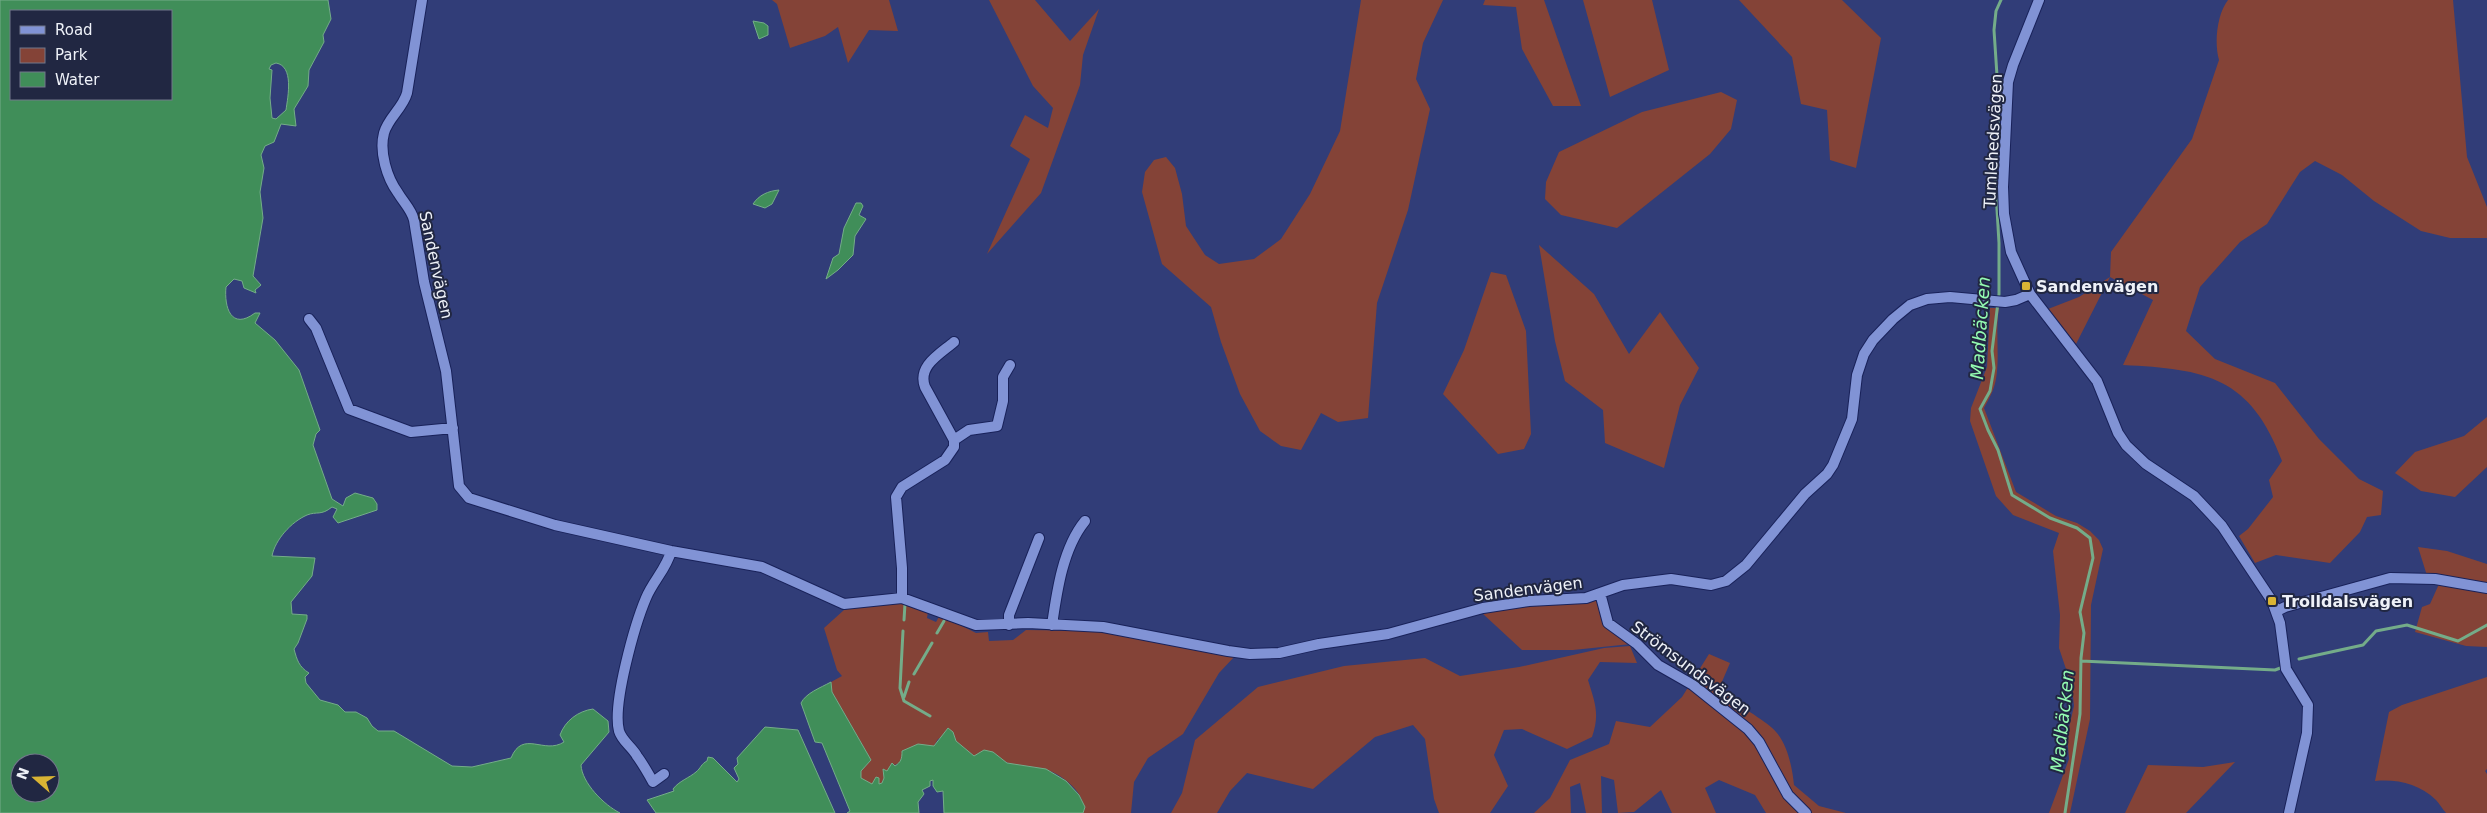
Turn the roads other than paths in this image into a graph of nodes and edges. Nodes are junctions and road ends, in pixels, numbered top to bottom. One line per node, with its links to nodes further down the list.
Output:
1 (422, 0): 7 (street, Sandenvägen)
2 (2039, 0): 3 (street, Tumlehedsvägen)
3 (2030, 294): 13 (street, Sandenvägen); 15 (street, Tumlehedsvägen)
4 (309, 320): 7 (street)
5 (954, 342): 8 (street)
6 (1010, 365): 8 (street)
7 (453, 428): 11 (street, Sandenvägen)
8 (954, 440): 14 (street)
9 (1085, 521): 16 (street)
10 (1039, 538): 17 (street)
11 (671, 551): 14 (street, Sandenvägen); 18 (street)
12 (2487, 588): 15 (street)
13 (1600, 593): 16 (street, Sandenvägen); 19 (street, Strömsundsvägen)
14 (902, 598): 17 (street, Sandenvägen)
15 (2276, 611): 20 (street, Tumlehedsvägen)
16 (1052, 624): 17 (street, Sandenvägen)
17 (1009, 625)
18 (664, 774)
19 (1806, 813)
20 (2289, 813)

